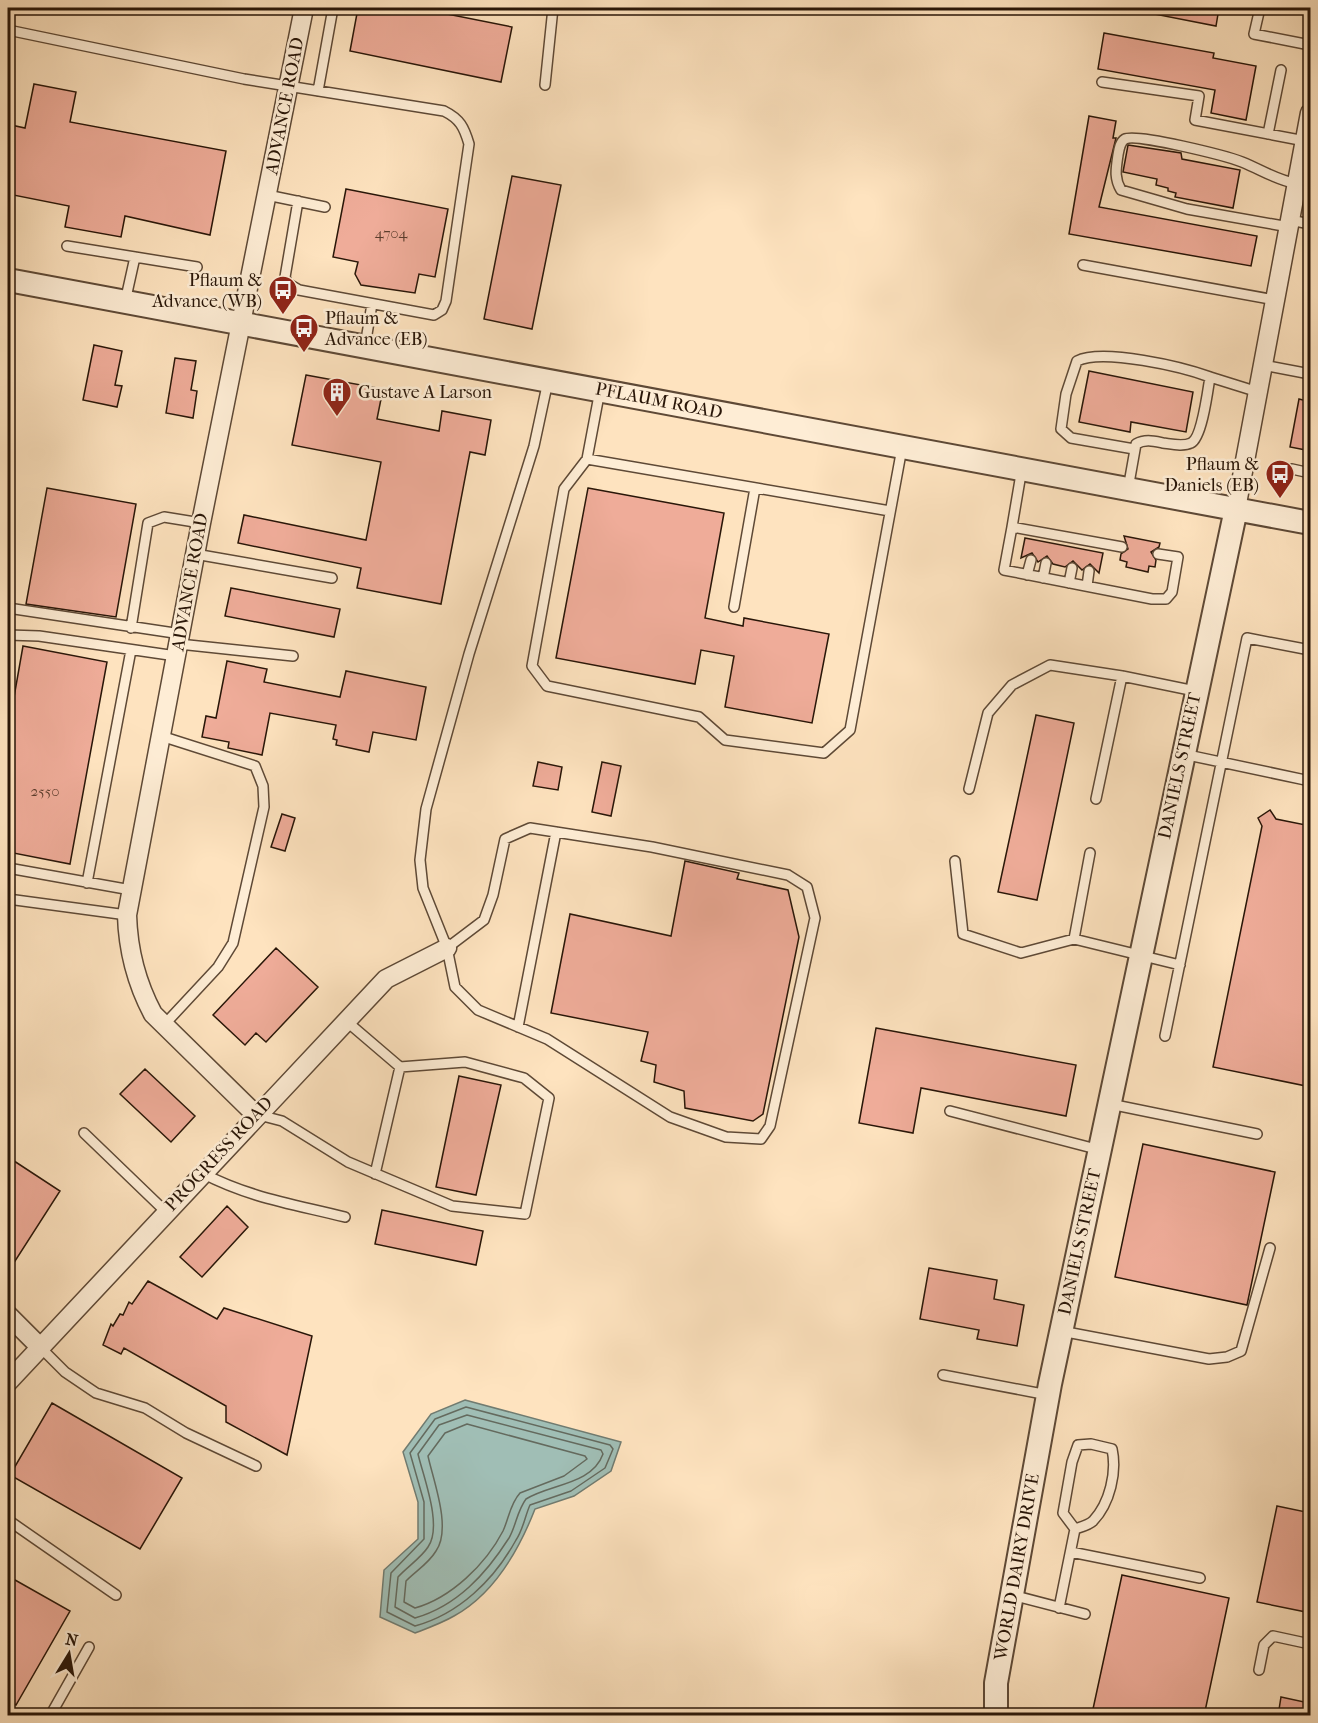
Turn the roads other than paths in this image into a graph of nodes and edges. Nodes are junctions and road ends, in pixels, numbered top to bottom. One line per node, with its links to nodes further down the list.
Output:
1 (304, 8): 10 (street, ADVANCE ROAD)
2 (333, 8): 11 (lane)
3 (553, 8): 9 (lane)
4 (1260, 8): 6 (lane)
5 (8, 30): 10 (lane)
6 (1311, 45)
7 (1281, 70): 13 (lane)
8 (1102, 82): 13 (lane)
9 (545, 85)
10 (289, 86): 11 (lane); 16 (street, ADVANCE ROAD)
11 (318, 91): 28 (lane)
12 (1311, 113): 14 (street, DANIELS STREET)
13 (1268, 134): 14 (lane)
14 (1307, 138): 15 (street, DANIELS STREET)
15 (1297, 184): 19 (street, DANIELS STREET); 19 (lane)
16 (267, 195): 17 (lane); 29 (street, ADVANCE ROAD)
17 (298, 201): 18 (lane); 28 (lane)
18 (325, 207)
19 (1290, 224): 20 (lane); 26 (street, DANIELS STREET)
20 (1311, 224)
21 (66, 246): 22 (lane)
22 (135, 257): 24 (lane); 27 (lane)
23 (1083, 265): 26 (lane)
24 (197, 267)
25 (8, 280): 27 (street, PFLAUM ROAD)
26 (1275, 300): 31 (street, DANIELS STREET)
27 (125, 302): 29 (street, PFLAUM ROAD)
28 (372, 304): 30 (lane)
29 (243, 324): 30 (street, PFLAUM ROAD); 47 (street, ADVANCE ROAD)
30 (364, 346): 34 (street, PFLAUM ROAD)
31 (1263, 365): 32 (lane); 36 (street, DANIELS STREET)
32 (1311, 374)
33 (1210, 377): 36 (lane); 38 (lane); 38 (lane)
34 (548, 380): 35 (street, PFLAUM ROAD); 87 (lane)
35 (600, 390): 37 (street, PFLAUM ROAD); 39 (lane)
36 (1258, 392): 45 (street, DANIELS STREET)
37 (902, 447): 40 (street, PFLAUM ROAD); 46 (lane)
38 (1134, 449): 44 (lane)
39 (587, 459): 43 (lane); 46 (lane)
40 (1022, 468): 44 (street, PFLAUM ROAD); 49 (lane)
41 (1292, 469): 42 (lane)
42 (1311, 473)
43 (755, 488): 46 (lane); 62 (lane)
44 (1128, 489): 45 (street, PFLAUM ROAD)
45 (1236, 509): 48 (street, PFLAUM ROAD); 71 (street, DANIELS STREET)
46 (890, 511)
47 (201, 523): 51 (street, ADVANCE ROAD); 64 (lane)
48 (1311, 524)
49 (1012, 527): 50 (lane); 57 (lane)
50 (1122, 546)
51 (195, 554): 58 (lane); 66 (street, ADVANCE ROAD)
52 (1158, 554): 61 (lane)
53 (1031, 560): 57 (lane)
54 (1046, 563): 59 (lane)
55 (1072, 568): 60 (lane)
56 (1089, 572): 61 (lane)
57 (1027, 575): 59 (lane)
58 (332, 578)
59 (1043, 578): 60 (lane)
60 (1069, 583): 61 (lane)
61 (1087, 586)
62 (734, 607)
63 (8, 608): 64 (lane)
64 (131, 628): 66 (lane)
65 (8, 635): 67 (lane)
66 (178, 645): 67 (lane); 69 (lane); 72 (street, ADVANCE ROAD)
67 (131, 650): 82 (lane)
68 (1311, 650): 74 (lane)
69 (293, 656)
70 (1122, 676): 71 (lane); 76 (lane); 77 (lane)
71 (1195, 691): 73 (street, DANIELS STREET)
72 (161, 736): 83 (street, ADVANCE ROAD); 91 (lane)
73 (1183, 754): 74 (lane); 88 (street, DANIELS STREET)
74 (1221, 762): 75 (lane); 89 (lane)
75 (1311, 781)
76 (969, 789)
77 (1096, 799)
78 (556, 832): 87 (lane); 92 (lane); 92 (lane)
79 (1090, 853): 86 (lane)
80 (955, 861): 86 (lane)
81 (8, 868): 82 (lane)
82 (87, 882): 83 (lane)
83 (131, 890): 85 (street, ADVANCE ROAD)
84 (8, 900): 85 (lane)
85 (127, 915): 91 (street, ADVANCE ROAD)
86 (1074, 939): 88 (lane)
87 (447, 948): 90 (street, PROGRESS ROAD); 92 (lane)
88 (1141, 954): 89 (lane); 95 (street, DANIELS STREET)
89 (1180, 965): 93 (lane)
90 (345, 1020): 94 (lane); 97 (street, PROGRESS ROAD)
91 (164, 1025): 97 (street, ADVANCE ROAD)
92 (518, 1027)
93 (1165, 1036)
94 (399, 1068): 102 (lane); 102 (lane)
95 (1110, 1104): 99 (lane); 100 (street, DANIELS STREET)
96 (950, 1111): 100 (lane)
97 (256, 1114): 101 (street, PROGRESS ROAD); 102 (lane)
98 (84, 1132): 103 (lane)
99 (1257, 1134)
100 (1100, 1150): 107 (street, DANIELS STREET)
101 (202, 1173): 103 (street, PROGRESS ROAD); 104 (lane)
102 (375, 1174)
103 (166, 1212): 108 (street, PROGRESS ROAD)
104 (345, 1217)
105 (1270, 1248): 107 (lane)
106 (8, 1315): 108 (street)
107 (1061, 1331): 111 (street, DANIELS STREET)
108 (40, 1347): 110 (street, PROGRESS ROAD); 113 (lane)
109 (943, 1375): 111 (lane)
110 (8, 1382)
111 (1048, 1395): 112 (street, DANIELS STREET)
112 (1044, 1418): 119 (street, WORLD DAIRY DRIVE)
113 (256, 1467)
114 (8, 1520): 118 (lane)
115 (1075, 1529): 115 (lane); 116 (lane)
116 (1071, 1552): 117 (lane); 120 (lane)
117 (1200, 1578)
118 (116, 1595)
119 (1012, 1595): 120 (lane); 126 (street, WORLD DAIRY DRIVE)
120 (1059, 1608): 121 (lane)
121 (1085, 1614)
122 (1311, 1644): 124 (lane)
123 (89, 1647): 125 (lane)
124 (1259, 1670)
125 (50, 1716)
126 (996, 1716)

